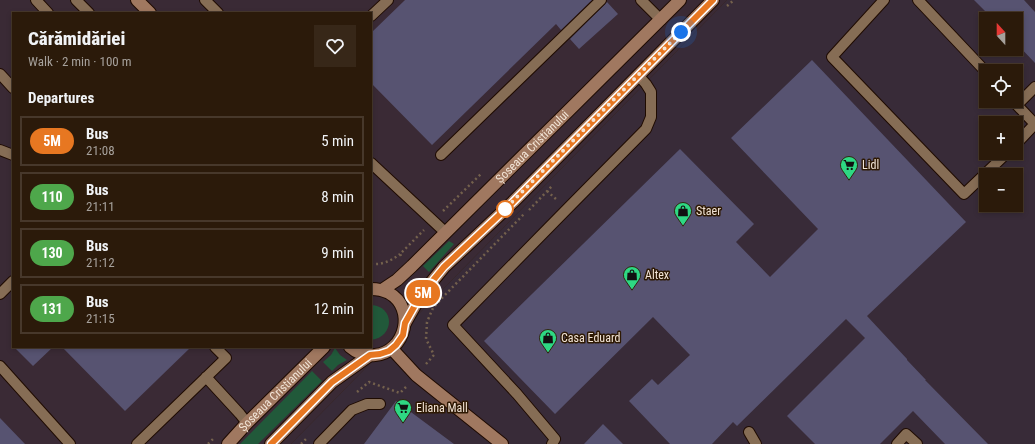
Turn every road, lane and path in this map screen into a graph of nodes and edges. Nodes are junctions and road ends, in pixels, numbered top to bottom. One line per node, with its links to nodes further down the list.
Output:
1 (36, 0): 14 (lane)
2 (76, 0): 15 (lane)
3 (137, 0): 16 (street)
4 (205, 0): 17 (lane)
5 (388, 0): 18 (lane)
6 (601, 0): 31 (lane)
7 (641, 0): 19 (lane)
8 (680, 0): 19 (street, Șoseaua Cristianului)
9 (713, 0): 22 (street, Șoseaua Cristianului)
10 (734, 0): 13 (path)
11 (884, 0): 32 (lane)
12 (918, 0): 20 (lane)
13 (723, 10)
14 (47, 12)
15 (88, 12)
16 (149, 12)
17 (217, 12)
18 (372, 15)
19 (661, 20): 35 (street, Șoseaua Cristianului)
20 (979, 65)
21 (0, 74): 23 (lane)
22 (638, 75): 41 (street, Șoseaua Cristianului); 62 (lane)
23 (12, 87)
24 (1035, 87): 25 (lane)
25 (1023, 97)
26 (1020, 108): 27 (lane)
27 (1035, 124): 28 (lane)
28 (1023, 137)
29 (0, 150): 30 (lane)
30 (12, 155)
31 (441, 155)
32 (1000, 160)
33 (372, 164): 35 (lane)
34 (553, 186): 48 (path)
35 (445, 232): 39 (street, Șoseaua Cristianului)
36 (400, 254): 37 (path)
37 (372, 264)
38 (12, 282): 40 (lane)
39 (376, 289): 41 (street)
40 (0, 294)
41 (405, 323): 45 (street, Șoseaua Cristianului)
42 (216, 348): 49 (lane)
43 (323, 348): 52 (street, Șoseaua Cristianului)
44 (352, 348): 46 (street)
45 (392, 349): 46 (street); 48 (street)
46 (370, 355): 58 (street)
47 (0, 366): 55 (lane)
48 (416, 375): 50 (path); 61 (street)
49 (206, 377): 52 (lane); 56 (lane)
50 (354, 394)
51 (380, 404): 60 (lane)
52 (247, 423): 57 (street, Șoseaua Cristianului)
53 (749, 432): 63 (lane)
54 (311, 434): 59 (path)
55 (70, 444)
56 (137, 444)
57 (228, 444)
58 (271, 444)
59 (300, 444)
60 (319, 444)
61 (502, 444)
62 (552, 444)
63 (756, 444)
64 (897, 444): 65 (lane)
65 (917, 444)

